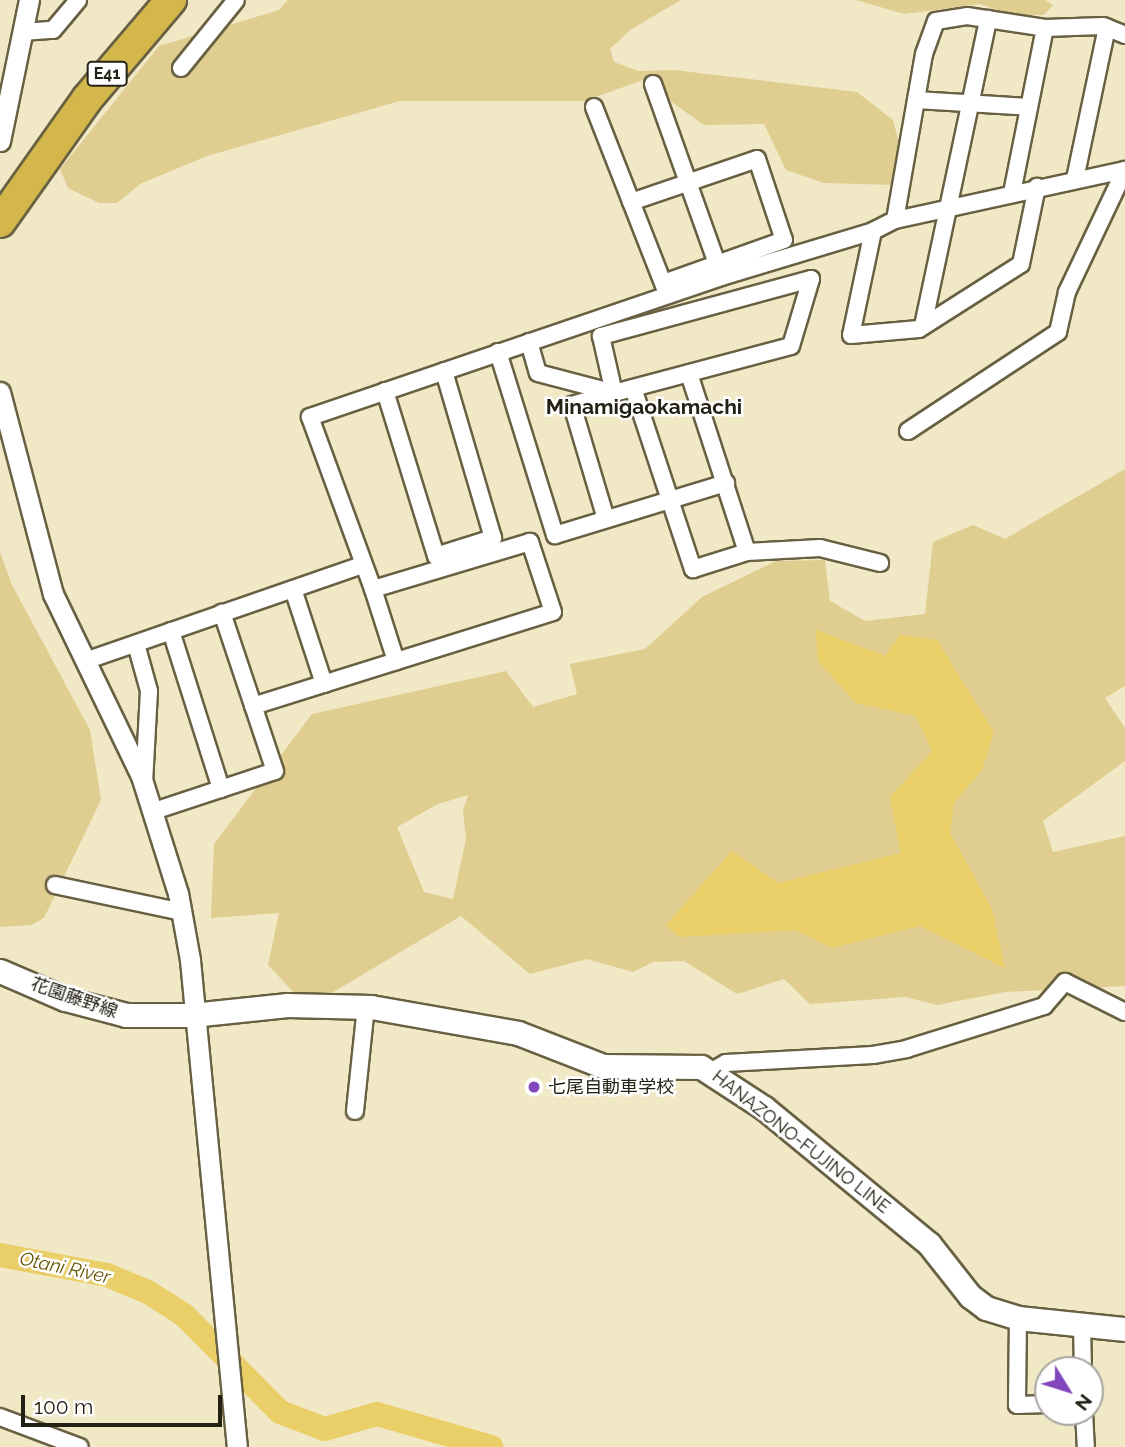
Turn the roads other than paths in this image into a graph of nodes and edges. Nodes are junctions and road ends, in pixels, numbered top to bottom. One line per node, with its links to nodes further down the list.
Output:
1 (29, 0): 8 (street)
2 (78, 0): 8 (street)
3 (170, 0): 25 (highway, E41)
4 (236, 0): 10 (street)
5 (988, 19): 7 (street); 12 (street); 13 (street)
6 (1107, 27): 7 (street); 9 (street); 18 (street)
7 (1045, 28): 15 (street)
8 (22, 32): 16 (street)
9 (1125, 34)
10 (181, 68)
11 (653, 83): 19 (street)
12 (916, 100): 13 (street); 24 (street)
13 (969, 105): 15 (street); 23 (street)
14 (594, 107): 22 (street)
15 (1029, 107): 21 (street)
16 (0, 141)
17 (1125, 170): 18 (street); 40 (street)
18 (1075, 178): 20 (street)
19 (687, 183): 22 (street); 27 (street); 27 (street)
20 (1037, 187): 21 (street); 29 (street)
21 (1012, 193): 23 (street)
22 (631, 202): 28 (street)
23 (946, 208): 24 (street); 29 (street)
24 (895, 220): 26 (street)
25 (0, 222)
26 (873, 231): 28 (street); 29 (street)
27 (717, 264): 28 (street)
28 (665, 289): 30 (street)
29 (923, 326)
30 (529, 342): 31 (street); 34 (street)
31 (498, 352): 32 (street); 43 (street)
32 (444, 371): 36 (street); 36 (street)
33 (689, 373): 35 (street); 38 (street); 41 (street)
34 (565, 380): 38 (street); 39 (street)
35 (633, 388): 38 (street); 42 (street)
36 (385, 391): 46 (street)
37 (0, 392): 52 (street)
38 (614, 393): 39 (street)
39 (572, 405): 43 (street)
40 (908, 431)
41 (726, 483): 42 (street); 44 (street)
42 (669, 500): 43 (street); 44 (street)
43 (607, 519)
44 (747, 552): 45 (street)
45 (880, 563)
46 (362, 565): 47 (street); 48 (street)
47 (293, 589): 49 (street); 54 (street)
48 (373, 589): 53 (street); 53 (street)
49 (222, 614): 50 (street); 55 (street)
50 (171, 631): 51 (street); 57 (street)
51 (136, 643): 52 (street); 56 (street)
52 (85, 661): 56 (street)
53 (396, 661): 54 (street)
54 (324, 684): 55 (street)
55 (253, 706): 57 (street)
56 (144, 783): 58 (street)
57 (221, 789): 58 (street)
58 (153, 811): 60 (street)
59 (55, 885): 60 (street)
60 (181, 912): 64 (street)
61 (0, 971): 64 (main road, 花園藤野線)
62 (366, 1006): 64 (main road, HANAZONO-FUJINO LINE); 65 (main road, HANAZONO-FUJINO LINE); 66 (street)
63 (1125, 1012): 65 (street)
64 (192, 1015): 75 (street)
65 (712, 1071): 67 (main road, HANAZONO-FUJINO LINE)
66 (355, 1111)
67 (1018, 1318): 68 (main road, HANAZONO-FUJINO LINE); 71 (street)
68 (1082, 1326): 69 (main road, HANAZONO-FUJINO LINE); 70 (street)
69 (1125, 1329)
70 (1083, 1356)
71 (1034, 1404)
72 (0, 1417): 74 (street)
73 (1085, 1426): 76 (street)
74 (80, 1447)
75 (237, 1447)
76 (1086, 1447)

